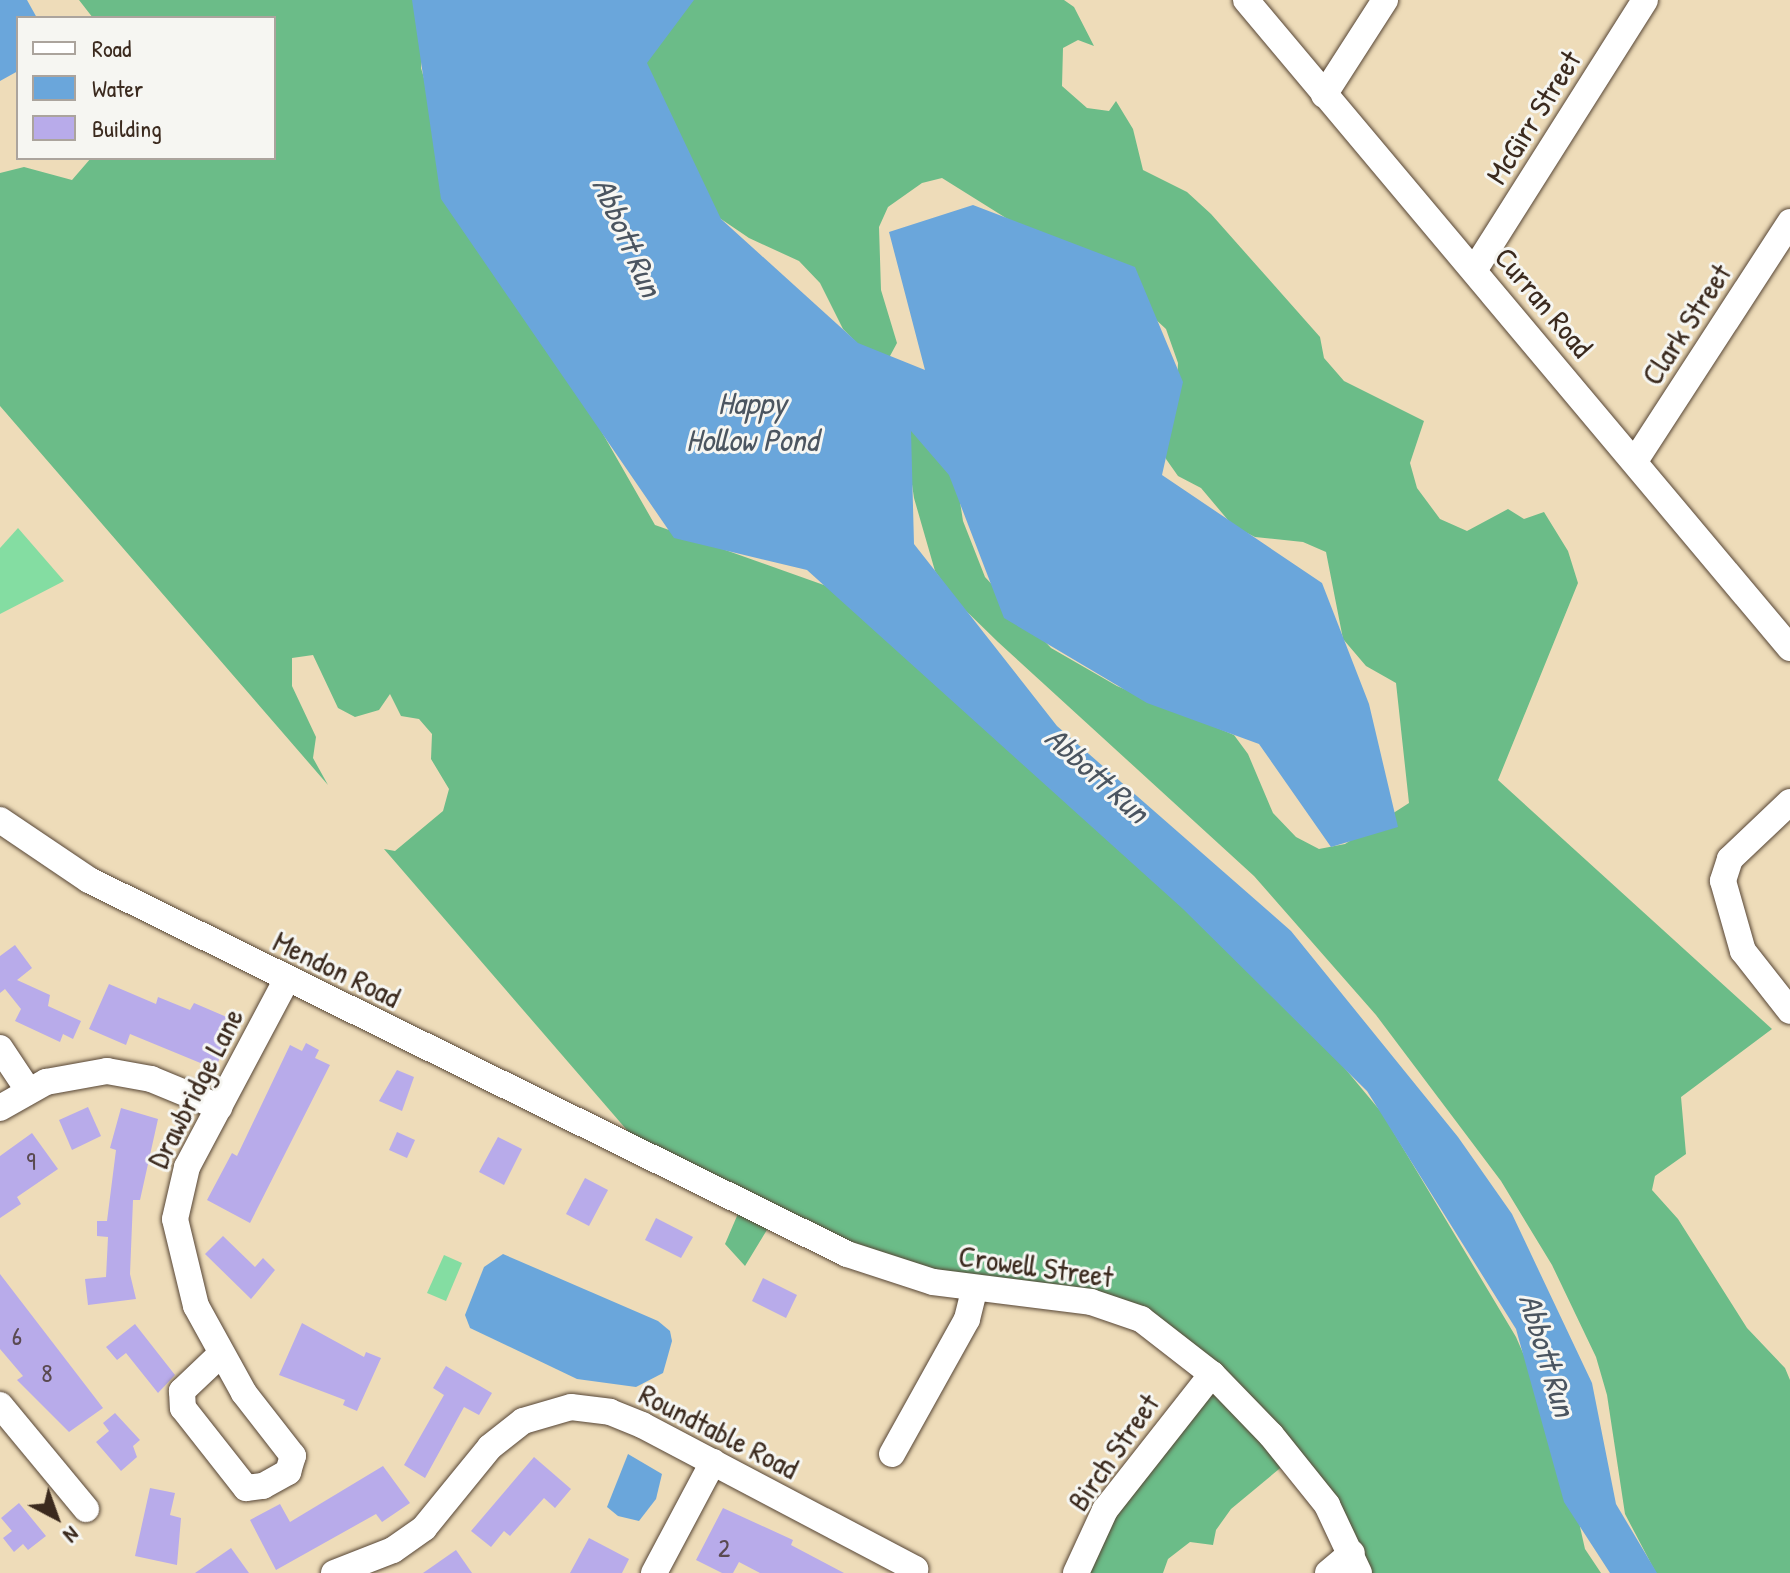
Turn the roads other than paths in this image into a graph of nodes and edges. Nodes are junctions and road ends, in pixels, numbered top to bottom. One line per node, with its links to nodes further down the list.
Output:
1 (1246, 0): 4 (street, Curran Road)
2 (1385, 0): 4 (street)
3 (1645, 0): 6 (street, McGirr Street)
4 (1324, 95): 6 (street, Curran Road)
5 (1790, 222): 7 (street, Clark Street)
6 (1475, 269): 7 (street, Curran Road)
7 (1635, 461): 8 (street, Curran Road)
8 (1790, 648)
9 (1790, 802): 12 (street)
10 (0, 820): 11 (street, Mendon Road)
11 (286, 981): 15 (street, Drawbridge Lane); 17 (street, Mendon Road)
12 (1790, 1011)
13 (0, 1048): 14 (street)
14 (28, 1090): 15 (street); 16 (street)
15 (219, 1107): 19 (street, Drawbridge Lane)
16 (0, 1108)
17 (655, 1157): 18 (street, Crowell Street)
18 (974, 1291): 20 (street, Crowell Street); 22 (street)
19 (221, 1354): 19 (street, Drawbridge Lane)
20 (1212, 1374): 25 (street, Crowell Street); 29 (street, Birch Street)
21 (0, 1405): 24 (street)
22 (892, 1454)
23 (713, 1462): 26 (street, Roundtable Road); 27 (street, Roundtable Road); 28 (street)
24 (86, 1509)
25 (1355, 1563): 30 (street)
26 (914, 1571)
27 (334, 1573)
28 (654, 1573)
29 (1076, 1573)
30 (1328, 1573)

